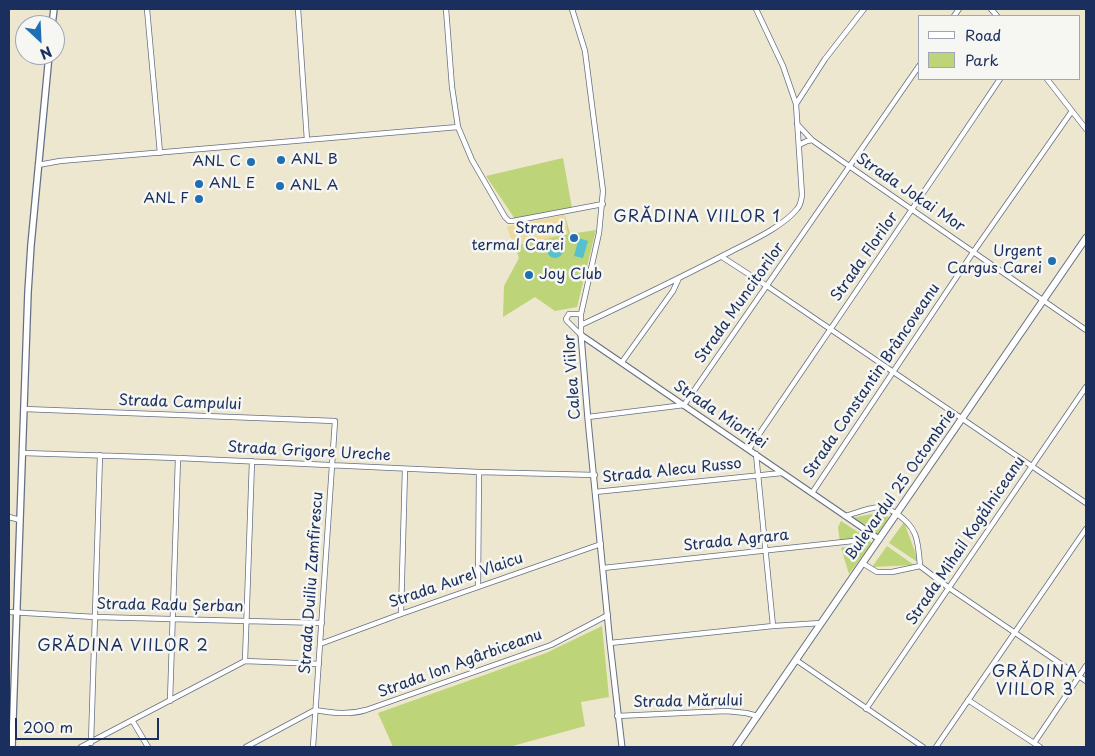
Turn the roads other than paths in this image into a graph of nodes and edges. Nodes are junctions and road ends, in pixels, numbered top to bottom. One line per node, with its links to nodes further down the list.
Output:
1 (147, 9): 19 (street)
2 (298, 9): 16 (street)
3 (446, 9): 14 (street)
4 (572, 9): 22 (street, Calea Viilor)
5 (756, 9): 11 (street)
6 (864, 9): 11 (street)
7 (48, 65): 20 (main road)
8 (918, 67): 21 (street, Strada Muncitorilor)
9 (999, 80): 23 (street, Strada Florilor)
10 (1048, 80): 12 (street)
11 (796, 104): 13 (street)
12 (1072, 110): 15 (street); 25 (street, Strada Constantin Brâncoveanu)
13 (797, 124): 17 (street, Strada Jokai Mor); 18 (street)
14 (458, 127): 16 (street); 22 (street)
15 (1086, 130)
16 (307, 140): 19 (street)
17 (812, 140): 18 (street); 21 (street, Strada Jokai Mor)
18 (798, 145): 26 (street)
19 (160, 153): 20 (street)
20 (38, 165): 39 (main road)
21 (849, 166): 23 (street, Strada Jokai Mor); 28 (street, Strada Muncitorilor)
22 (603, 204): 30 (street, Calea Viilor)
23 (913, 210): 25 (street, Strada Jokai Mor); 32 (street, Strada Florilor)
24 (1086, 238): 29 (main road, Bulevardul 25 Octombrie)
25 (974, 252): 29 (street, Strada Jokai Mor); 36 (street, Strada Constantin Brâncoveanu)
26 (722, 256): 27 (street); 28 (street)
27 (679, 278): 31 (street); 35 (street)
28 (767, 286): 32 (street); 38 (street, Strada Muncitorilor)
29 (1044, 300): 33 (street, Strada Jokai Mor); 41 (main road, Bulevardul 25 Octombrie)
30 (581, 314): 31 (street, Calea Viilor); 34 (street)
31 (582, 325): 34 (street, Calea Viilor)
32 (830, 328): 36 (street); 43 (street, Strada Florilor)
33 (1086, 330)
34 (581, 335): 35 (street, Strada Mioriței); 40 (street, Calea Viilor)
35 (622, 362): 38 (street, Strada Mioriței)
36 (894, 372): 41 (street); 57 (street, Strada Constantin Brâncoveanu)
37 (1086, 387): 50 (street, Strada Mihail Kogălniceanu)
38 (684, 405): 40 (street); 43 (street, Strada Mioriței)
39 (24, 409): 42 (street, Strada Campului); 44 (main road)
40 (588, 418): 55 (street, Calea Viilor)
41 (962, 419): 50 (street); 59 (main road, Bulevardul 25 Octombrie)
42 (335, 421): 49 (street, Strada Duiliu Zamfirescu)
43 (749, 449): 45 (street, Strada Mioriței)
44 (22, 453): 46 (street, Strada Grigore Ureche); 62 (main road)
45 (756, 454): 53 (street, Strada Mioriței); 54 (street)
46 (100, 455): 47 (street, Strada Grigore Ureche); 77 (street)
47 (178, 458): 48 (street, Strada Grigore Ureche); 78 (street)
48 (252, 461): 49 (street, Strada Grigore Ureche); 79 (street)
49 (332, 466): 51 (street, Strada Grigore Ureche); 80 (street, Strada Duiliu Zamfirescu)
50 (1032, 466): 58 (street); 72 (street, Strada Mihail Kogălniceanu)
51 (405, 469): 52 (street, Strada Grigore Ureche); 75 (street)
52 (479, 472): 55 (street, Strada Grigore Ureche); 71 (street)
53 (782, 473): 54 (street, Strada Alecu Russo); 57 (street, Strada Mioriței)
54 (757, 474): 56 (street, Strada Alecu Russo); 67 (street)
55 (595, 475): 56 (street, Calea Viilor)
56 (596, 492): 66 (street, Calea Viilor)
57 (812, 493): 60 (street, Strada Mioriței)
58 (1086, 502)
59 (896, 514): 60 (street); 65 (main road, Bulevardul 25 Octombrie); 69 (street)
60 (845, 516): 64 (street, Strada Mioriței)
61 (9, 517): 62 (street)
62 (20, 520): 74 (main road)
63 (1086, 529): 83 (street)
64 (872, 535): 65 (street, Strada Mioriței); 67 (street, Strada Agrara)
65 (879, 539): 68 (main road, Bulevardul 25 Octombrie)
66 (601, 544): 70 (street, Calea Viilor); 71 (street, Strada Aurel Vlaicu)
67 (764, 552): 70 (street, Strada Agrara); 82 (street)
68 (862, 563): 69 (street); 81 (main road, Bulevardul 25 Octombrie)
69 (920, 566): 72 (street)
70 (603, 568): 76 (street, Calea Viilor)
71 (478, 586): 75 (street, Strada Aurel Vlaicu)
72 (948, 588): 83 (street); 94 (street, Strada Mihail Kogălniceanu)
73 (9, 612): 74 (street, Strada Radu Șerban)
74 (18, 612): 77 (street, Strada Radu Șerban); 101 (main road)
75 (401, 614): 85 (street, Strada Aurel Vlaicu)
76 (608, 615): 84 (street, Calea Viilor); 95 (street, Strada Ion Agârbiceanu)
77 (94, 617): 78 (street, Strada Radu Șerban); 99 (street)
78 (172, 619): 79 (street, Strada Radu Șerban); 93 (street)
79 (247, 620): 80 (street, Strada Radu Șerban); 87 (street)
80 (322, 623): 85 (street, Strada Duiliu Zamfirescu)
81 (821, 623): 82 (street); 86 (main road, Bulevardul 25 Octombrie)
82 (773, 626): 84 (street)
83 (1015, 632): 90 (street); 92 (street)
84 (610, 643): 96 (street, Calea Viilor)
85 (320, 644): 88 (street, Strada Duiliu Zamfirescu)
86 (796, 660): 94 (street); 97 (main road, Bulevardul 25 Octombrie)
87 (245, 661): 88 (street); 93 (street)
88 (319, 664): 95 (street, Strada Duiliu Zamfirescu)
89 (1086, 666): 90 (street)
90 (1079, 677): 91 (street); 100 (street)
91 (1086, 681)
92 (968, 700): 100 (street); 109 (street)
93 (170, 701): 98 (street)
94 (866, 709): 108 (street)
95 (316, 710): 104 (street); 105 (street, Strada Duiliu Zamfirescu)
96 (617, 716): 97 (street, Strada Mărului); 106 (street, Calea Viilor)
97 (758, 716): 107 (main road, Bulevardul 25 Octombrie)
98 (132, 720): 99 (street); 103 (street)
99 (91, 743): 102 (street)
100 (1034, 743): 110 (street)
101 (12, 747)
102 (81, 747)
103 (148, 747)
104 (246, 747)
105 (313, 747)
106 (622, 747)
107 (736, 747)
108 (923, 747)
109 (936, 747)
110 (1040, 747)

